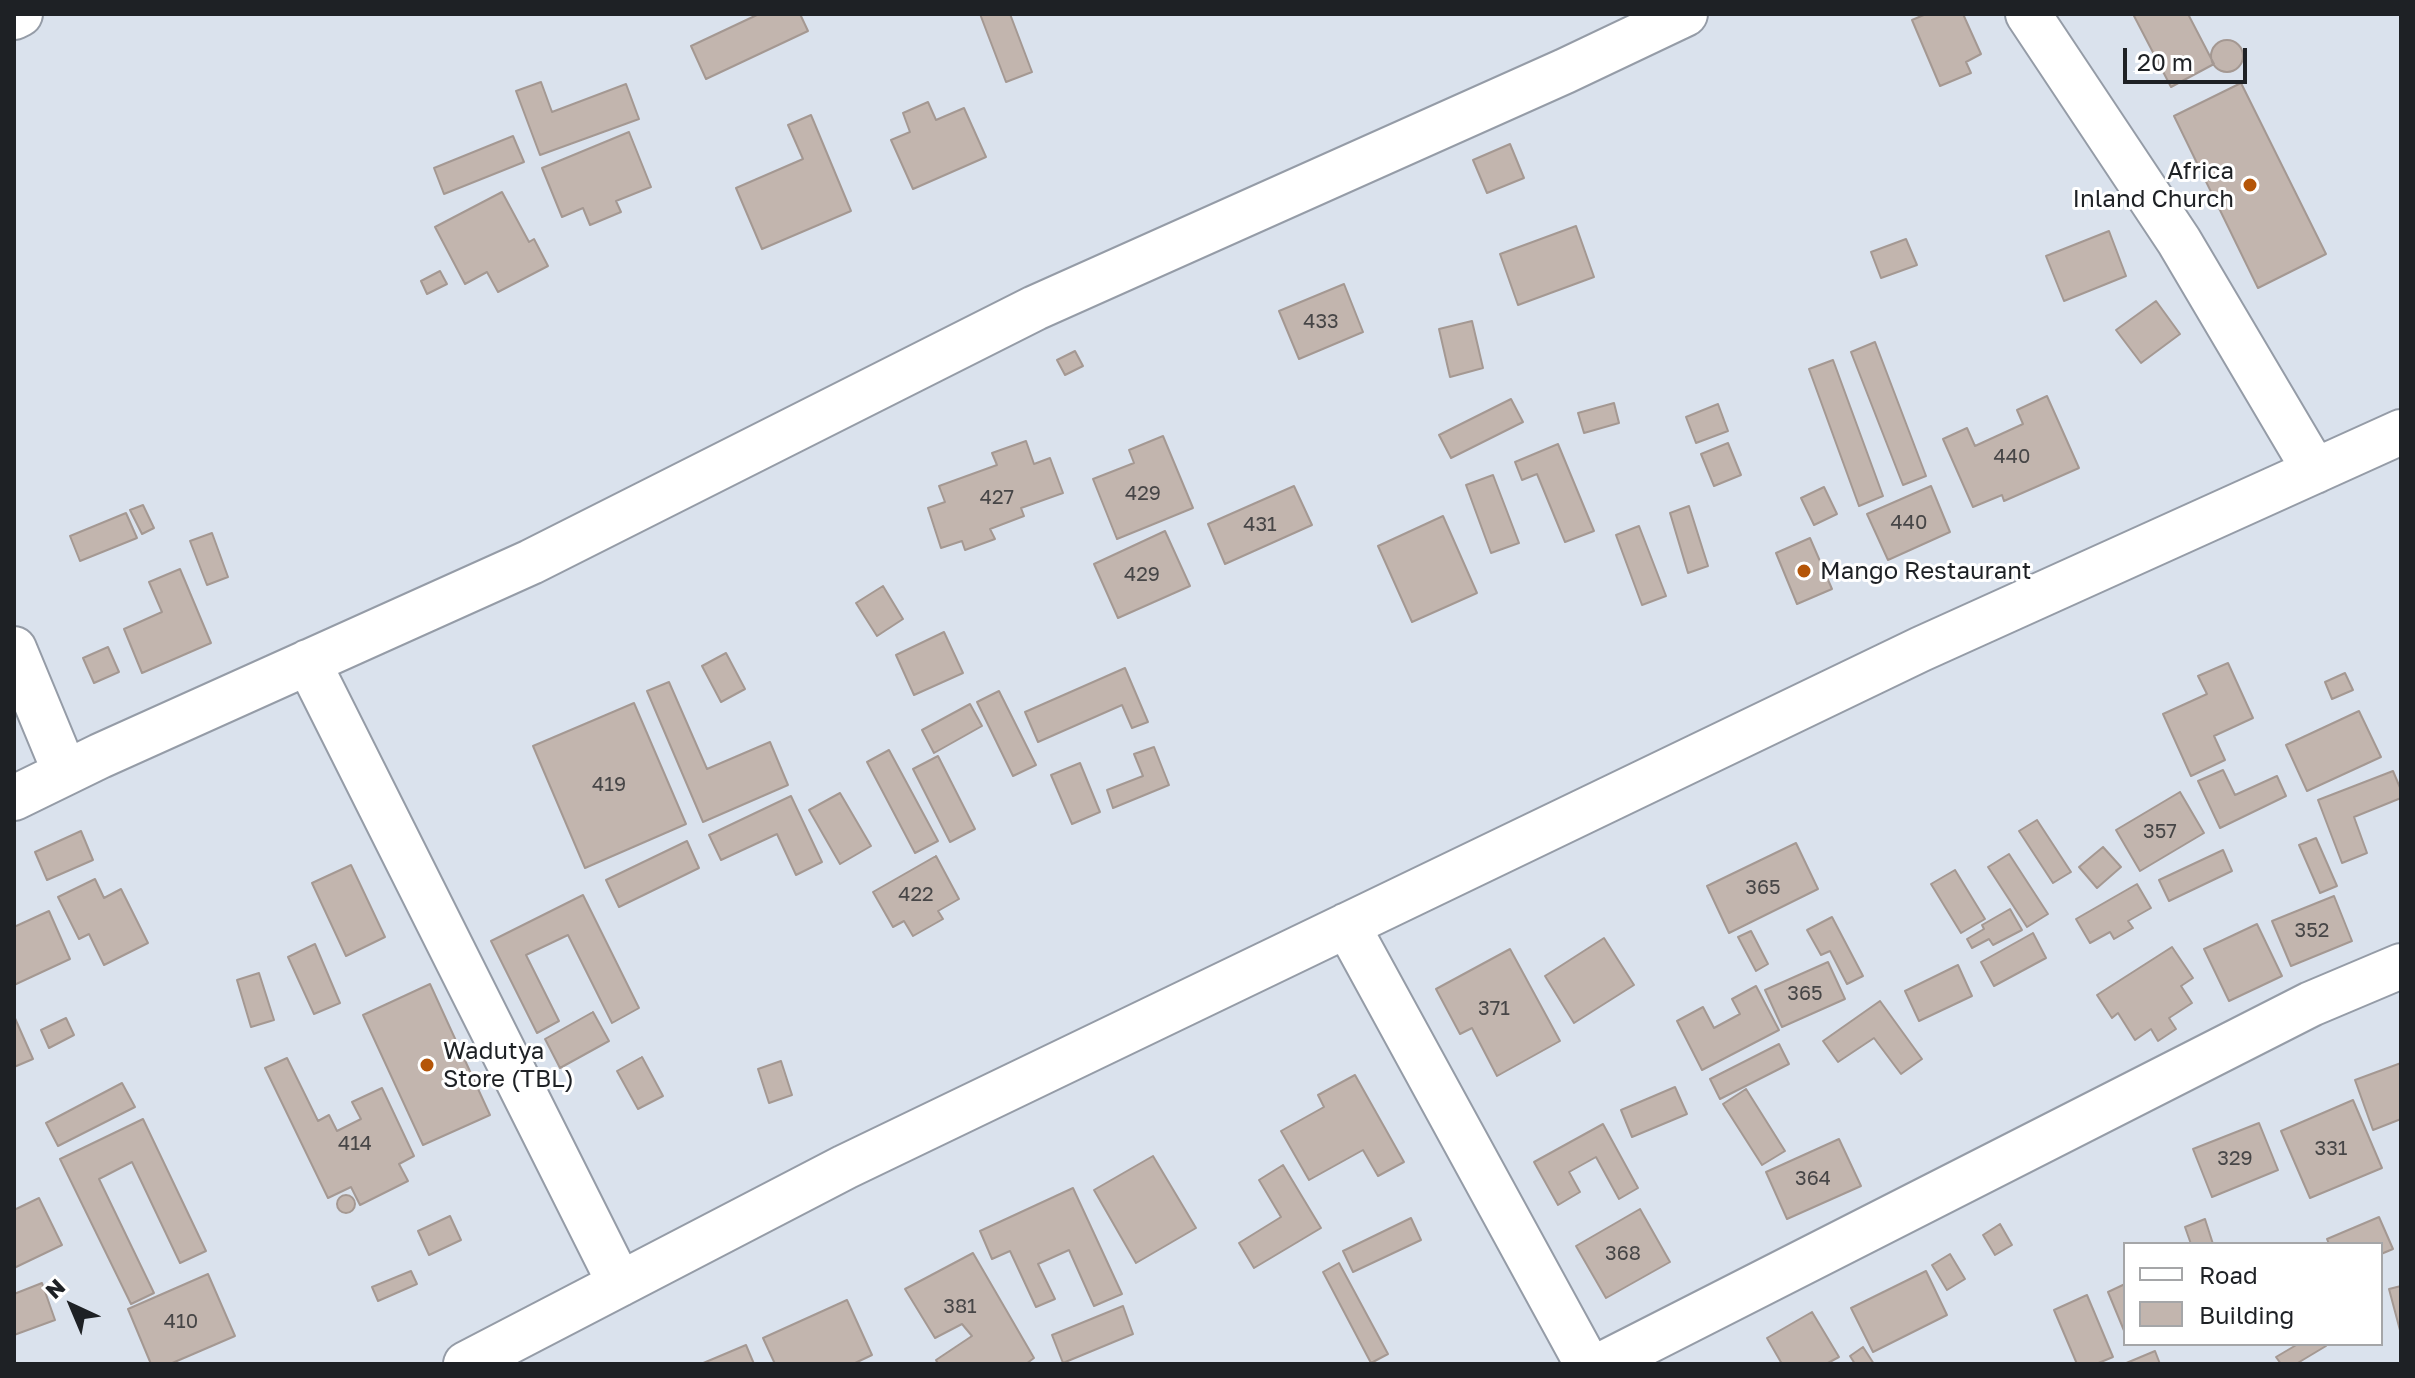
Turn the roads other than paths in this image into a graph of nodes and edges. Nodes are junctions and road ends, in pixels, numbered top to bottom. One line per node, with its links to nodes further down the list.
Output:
1 (20, 14): 4 (street)
2 (1685, 14): 8 (street)
3 (2028, 14): 6 (street)
4 (14, 17)
5 (2401, 432): 6 (street)
6 (2315, 471): 11 (street)
7 (14, 649): 9 (street)
8 (308, 662): 9 (street); 13 (street)
9 (65, 772): 10 (street)
10 (14, 798)
11 (1347, 925): 13 (street); 15 (street)
12 (2401, 966): 16 (street)
13 (620, 1284): 14 (street)
14 (466, 1364)
15 (1587, 1364)
16 (1603, 1364)

